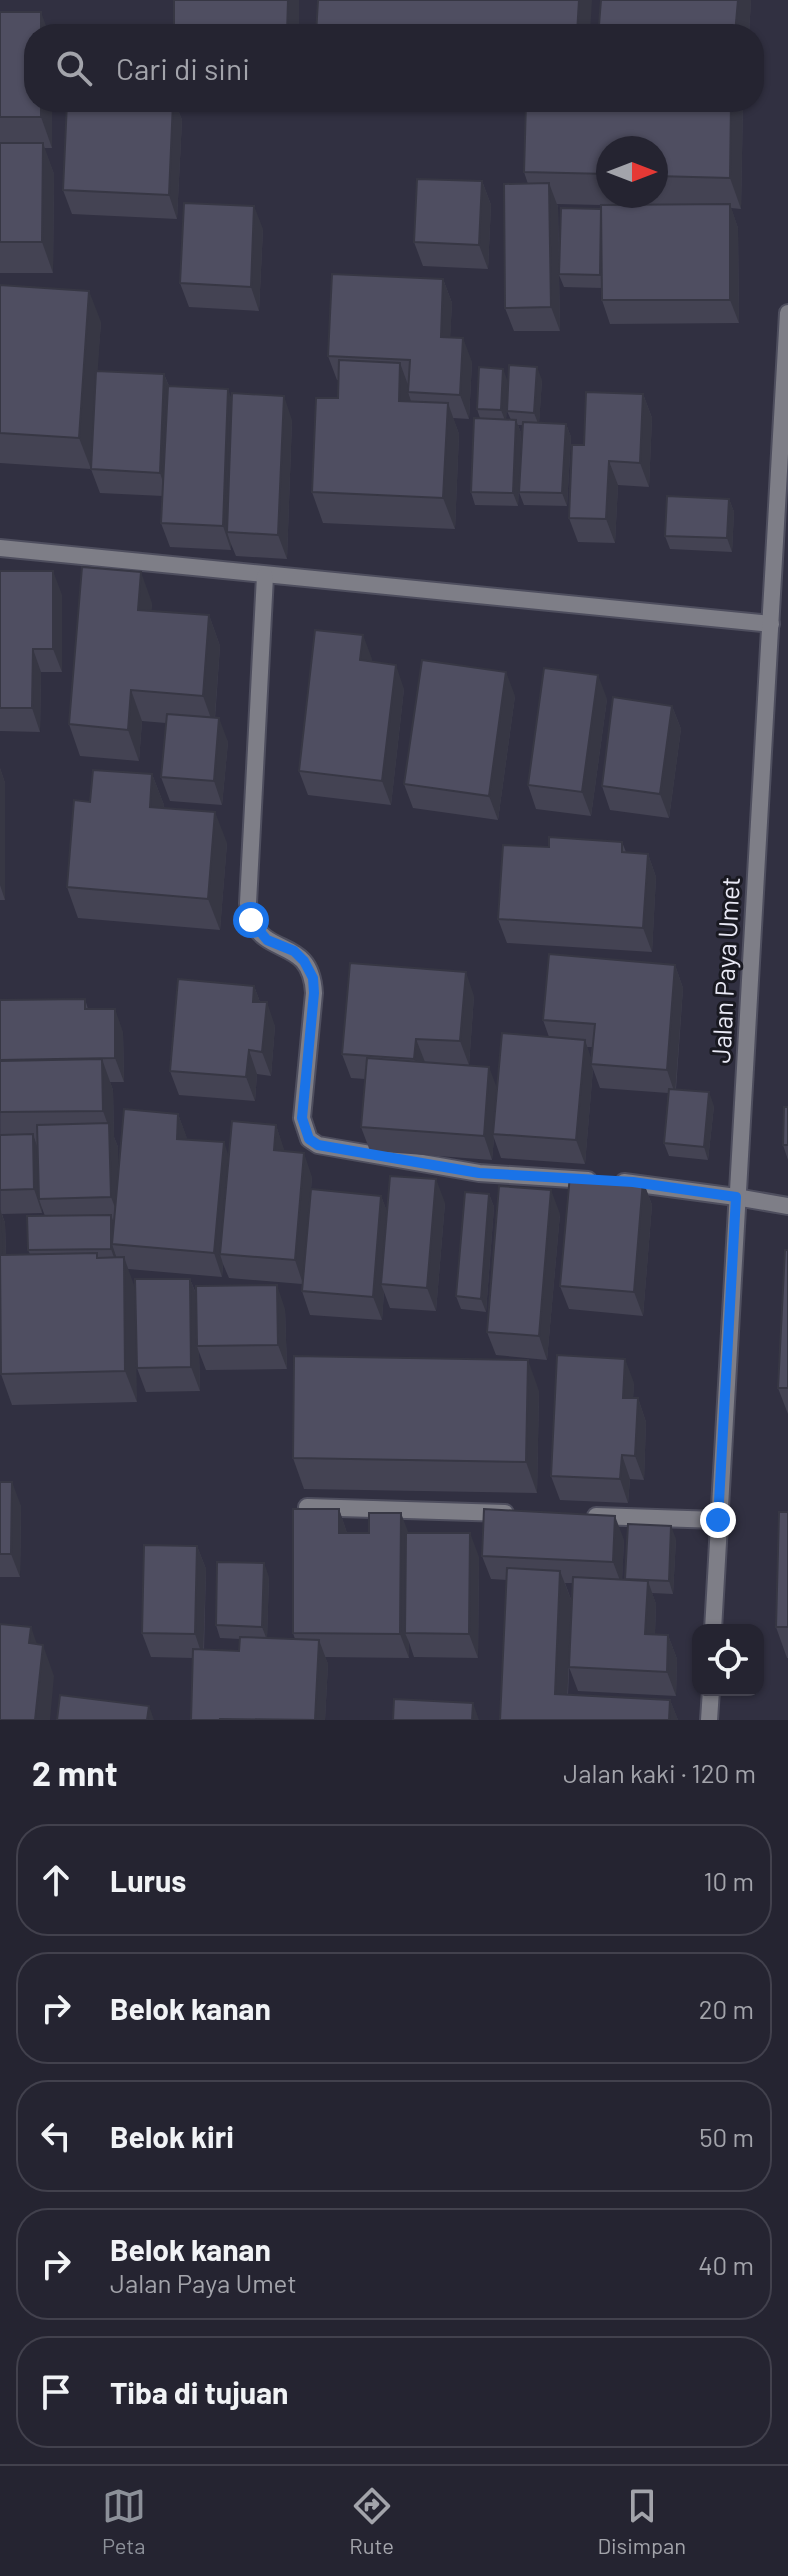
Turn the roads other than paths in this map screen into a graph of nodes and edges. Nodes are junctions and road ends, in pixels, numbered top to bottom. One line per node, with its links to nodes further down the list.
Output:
1 (788, 313): 2 (street, Jalan Paya Umet)
2 (787, 337): 5 (street, Jalan Paya Umet)
3 (0, 548): 4 (street)
4 (265, 576): 5 (street); 6 (street)
5 (771, 624): 6 (street, Jalan Paya Umet)
6 (736, 1197): 7 (street); 11 (street, Jalan Paya Umet)
7 (788, 1206)
8 (307, 1507): 9 (street)
9 (528, 1514)
10 (576, 1515): 11 (street)
11 (718, 1520): 12 (street, Jalan Paya Umet)
12 (713, 1624)
13 (711, 1696): 14 (street)
14 (709, 1720)

